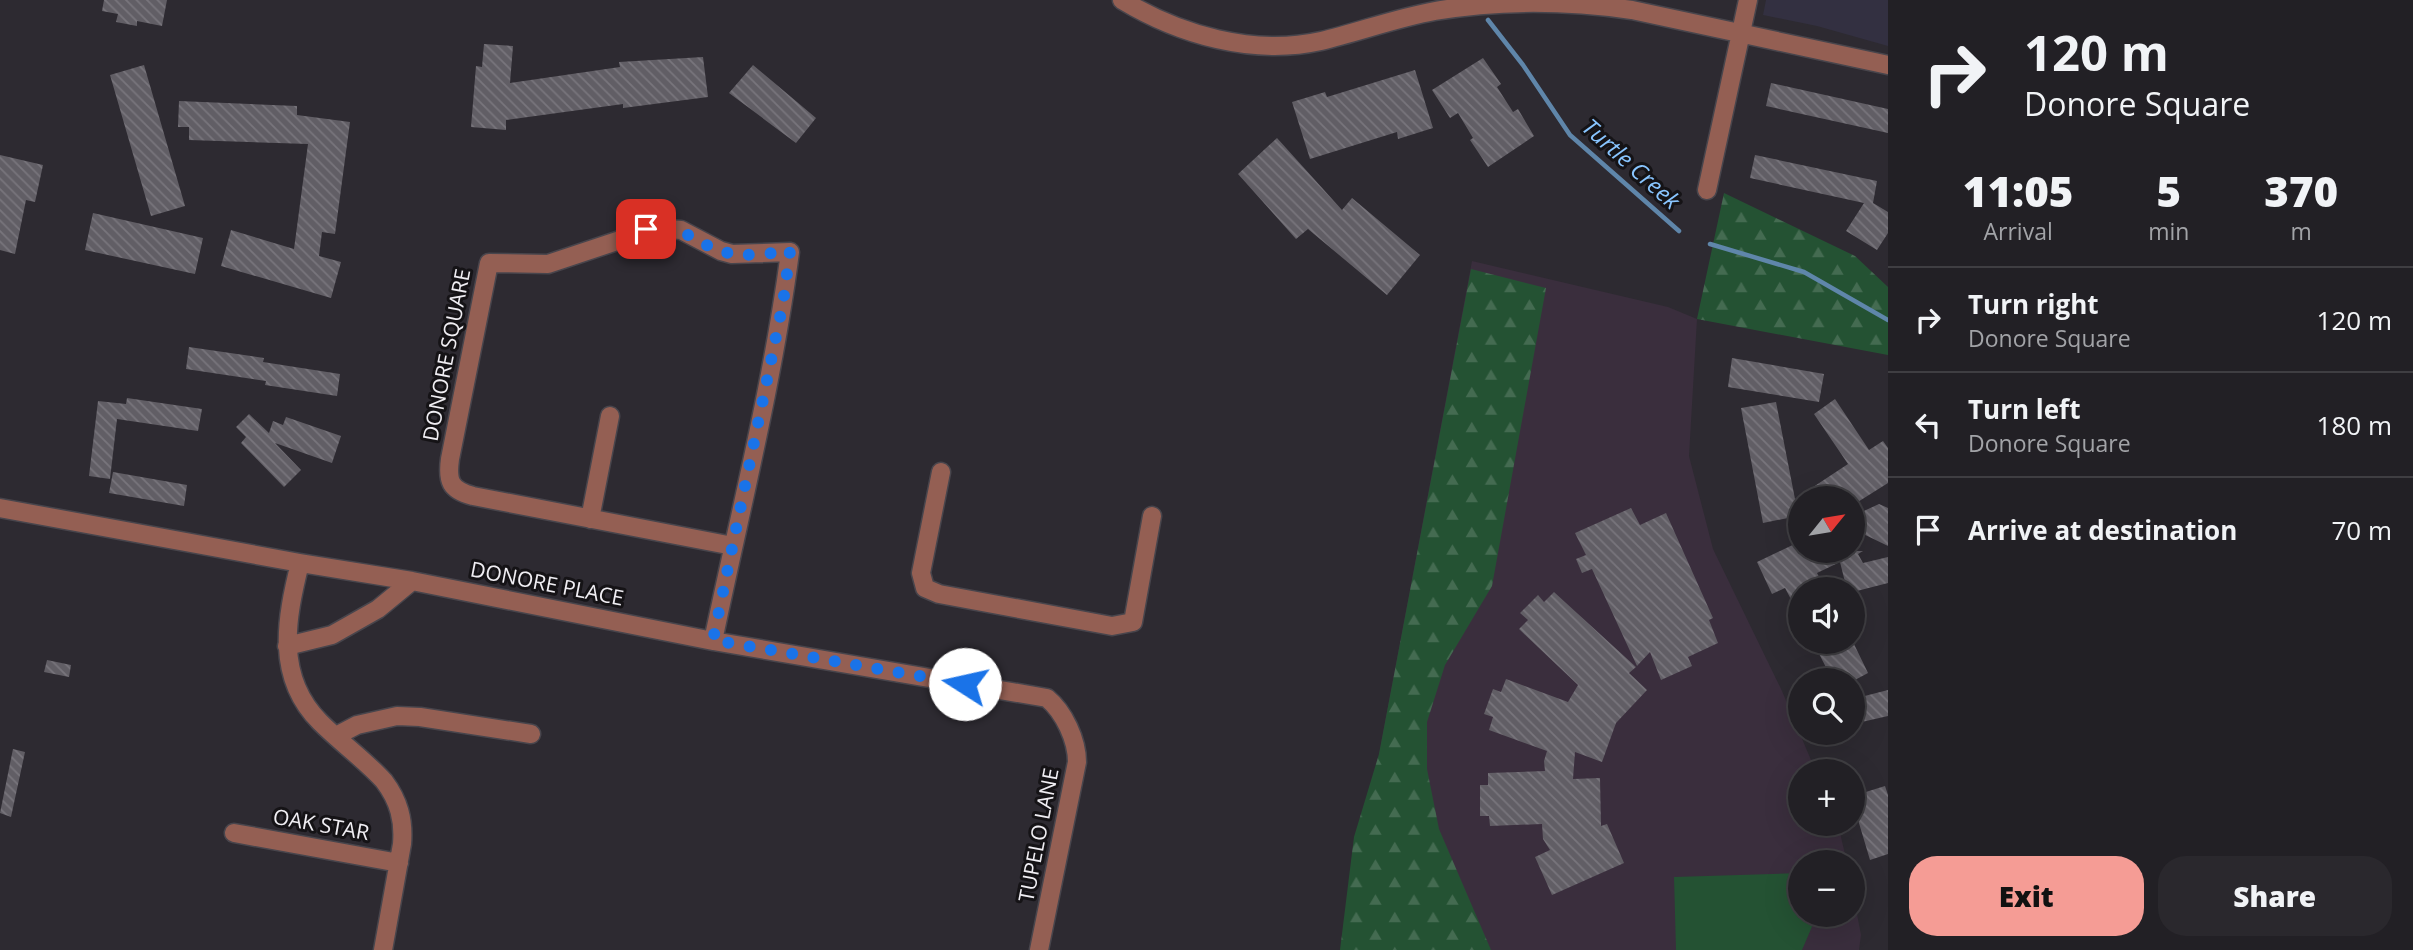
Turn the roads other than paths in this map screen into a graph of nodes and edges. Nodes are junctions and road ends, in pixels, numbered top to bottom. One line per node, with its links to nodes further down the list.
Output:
1 (1122, 0): 3 (street)
2 (1748, 0): 3 (street)
3 (1741, 33): 4 (street); 5 (street)
4 (1888, 65)
5 (1707, 190)
6 (610, 416): 10 (street)
7 (941, 472): 9 (street)
8 (0, 508): 12 (street, DONORE PLACE)
9 (1152, 516)
10 (590, 519): 11 (street, DONORE SQUARE); 11 (street, DONORE SQUARE)
11 (733, 546): 14 (street, DONORE SQUARE)
12 (300, 564): 13 (street, DONORE PLACE); 15 (street)
13 (412, 581): 14 (street, DONORE PLACE); 15 (street)
14 (713, 640): 16 (street, DONORE PLACE)
15 (287, 646): 18 (street)
16 (1069, 730): 22 (street, TUPELO LANE)
17 (531, 734): 18 (street)
18 (336, 736): 20 (street)
19 (234, 833): 20 (street, OAK STAR)
20 (399, 863): 21 (street)
21 (383, 950)
22 (1039, 950)

